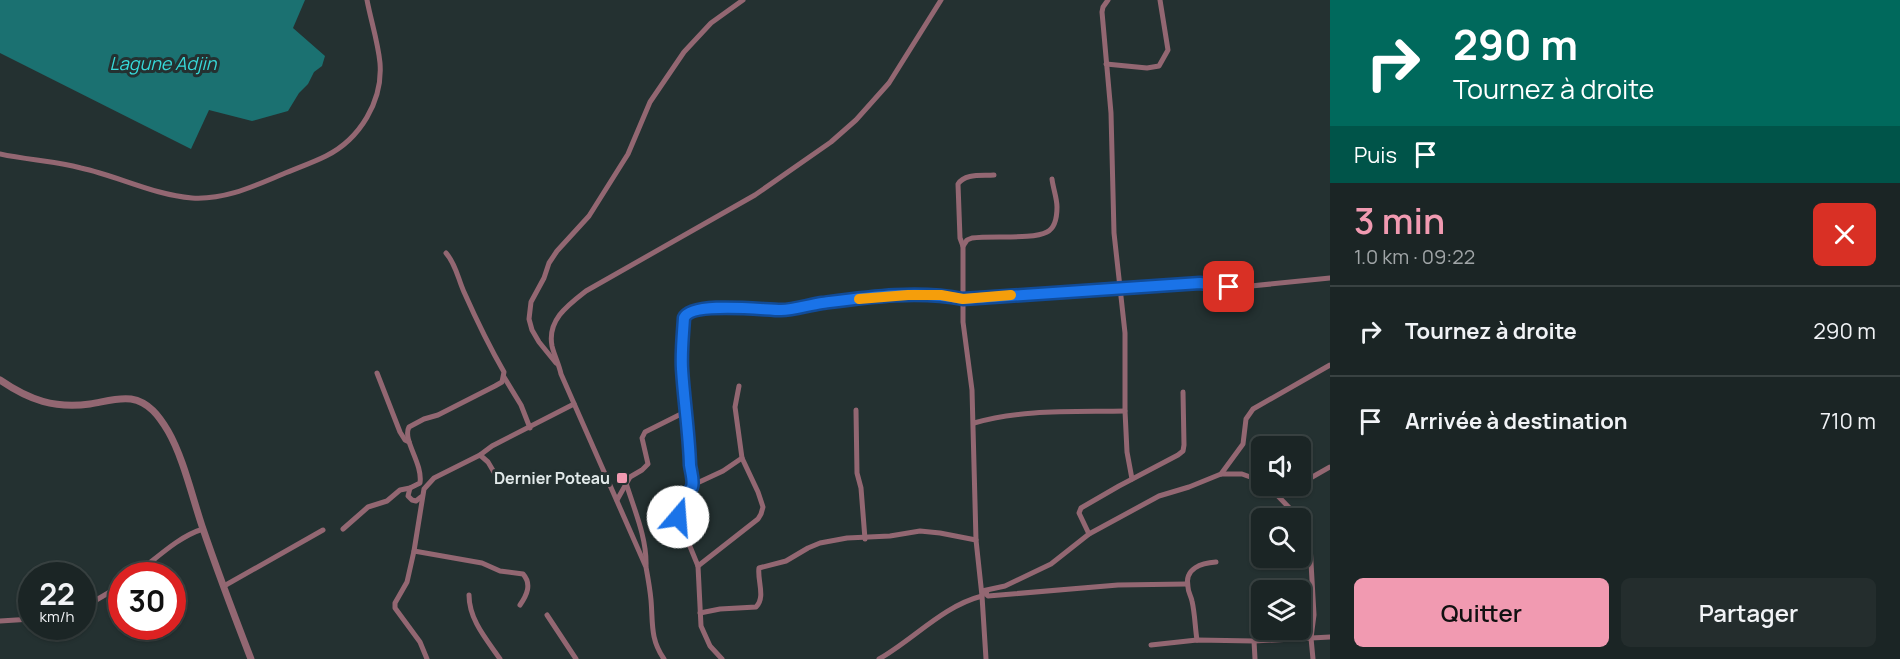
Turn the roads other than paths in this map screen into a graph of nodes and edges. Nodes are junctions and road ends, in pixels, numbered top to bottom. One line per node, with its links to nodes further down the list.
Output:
1 (367, 0): 7 (street)
2 (743, 0): 16 (street)
3 (941, 0): 16 (street)
4 (1108, 0): 6 (street)
5 (1160, 0): 6 (street)
6 (1106, 64): 13 (street)
7 (0, 154)
8 (994, 175): 10 (street)
9 (1052, 179): 10 (street)
10 (963, 246): 14 (street)
11 (446, 253): 18 (street)
12 (1330, 278): 13 (street)
13 (1121, 287): 14 (street); 24 (street)
14 (963, 299): 25 (street); 26 (street)
15 (1330, 365): 32 (street)
16 (559, 366): 22 (street)
17 (377, 373): 28 (street)
18 (504, 377): 27 (street); 28 (street)
19 (0, 380): 45 (street)
20 (739, 386): 30 (street)
21 (1183, 392): 35 (street)
22 (574, 404): 27 (street); 43 (street)
23 (856, 410): 49 (street)
24 (1125, 411): 26 (street); 35 (street)
25 (685, 412): 36 (street); 38 (street)
26 (974, 423): 50 (street)
27 (530, 428): 29 (street)
28 (409, 442): 39 (street)
29 (480, 455): 37 (street); 39 (street)
30 (742, 458): 38 (street); 55 (street)
31 (1330, 467): 34 (street)
32 (1221, 474): 33 (street); 48 (street)
33 (1251, 477)
34 (1311, 478)
35 (1131, 479): 48 (street)
36 (626, 483): 43 (street); 56 (street)
37 (501, 484)
38 (693, 485): 55 (street)
39 (421, 487): 40 (street); 42 (street)
40 (410, 488): 42 (street); 46 (street)
41 (1278, 496): 44 (street)
42 (421, 497): 51 (street)
43 (617, 500): 56 (street)
44 (1289, 508)
45 (203, 529): 52 (street); 58 (street)
46 (344, 529)
47 (323, 530): 58 (street)
48 (1089, 534): 59 (street)
49 (865, 539): 50 (street); 62 (street)
50 (976, 540): 59 (street)
51 (414, 551): 61 (street); 73 (street)
52 (150, 562)
53 (1216, 562): 57 (street)
54 (1311, 562): 67 (street)
55 (698, 566): 62 (street)
56 (646, 567): 76 (street)
57 (1187, 584): 59 (street); 68 (street)
58 (224, 586): 72 (street)
59 (984, 593): 78 (street); 79 (street)
60 (469, 595): 74 (street)
61 (520, 605)
62 (700, 613): 77 (street)
63 (547, 615): 75 (street)
64 (18, 620): 65 (street)
65 (0, 621)
66 (1330, 637): 67 (street)
67 (1311, 638): 81 (street)
68 (1197, 640): 70 (street); 71 (street)
69 (1273, 640): 70 (street)
70 (1254, 641): 80 (street)
71 (1151, 645)
72 (250, 659)
73 (427, 659)
74 (500, 659)
75 (576, 659)
76 (664, 659)
77 (722, 659)
78 (879, 659)
79 (986, 659)
80 (1255, 659)
81 (1313, 659)

